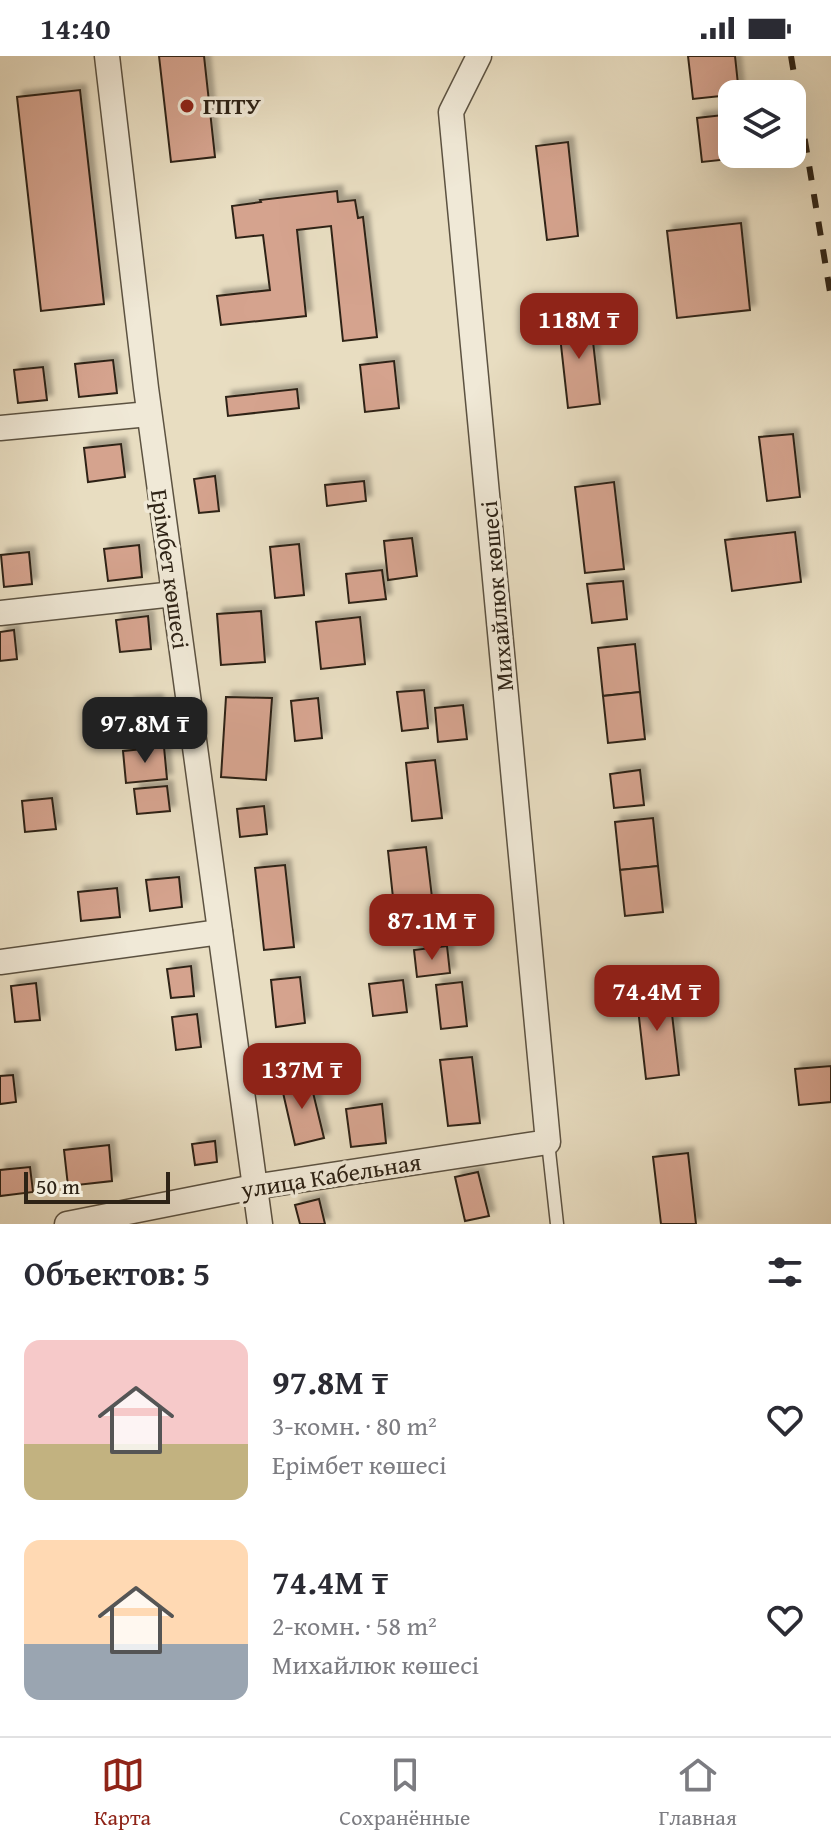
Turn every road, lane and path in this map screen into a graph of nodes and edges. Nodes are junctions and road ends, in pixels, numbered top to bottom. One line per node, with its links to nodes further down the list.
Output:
1 (107, 56): 3 (street, Ерімбет көшесі)
2 (479, 56): 9 (street, Михайлюк көшесі)
3 (149, 414): 4 (street); 5 (street, Ерімбет көшесі)
4 (0, 428)
5 (174, 594): 6 (street); 7 (street, Ерімбет көшесі)
6 (0, 613)
7 (220, 932): 8 (street); 10 (street, Ерімбет көшесі)
8 (0, 962)
9 (548, 1142): 10 (street, улица Кабельная); 13 (lane)
10 (254, 1187): 11 (street, улица Кабельная); 12 (street, Ерімбет көшесі)
11 (67, 1224)
12 (260, 1224)
13 (557, 1224)

